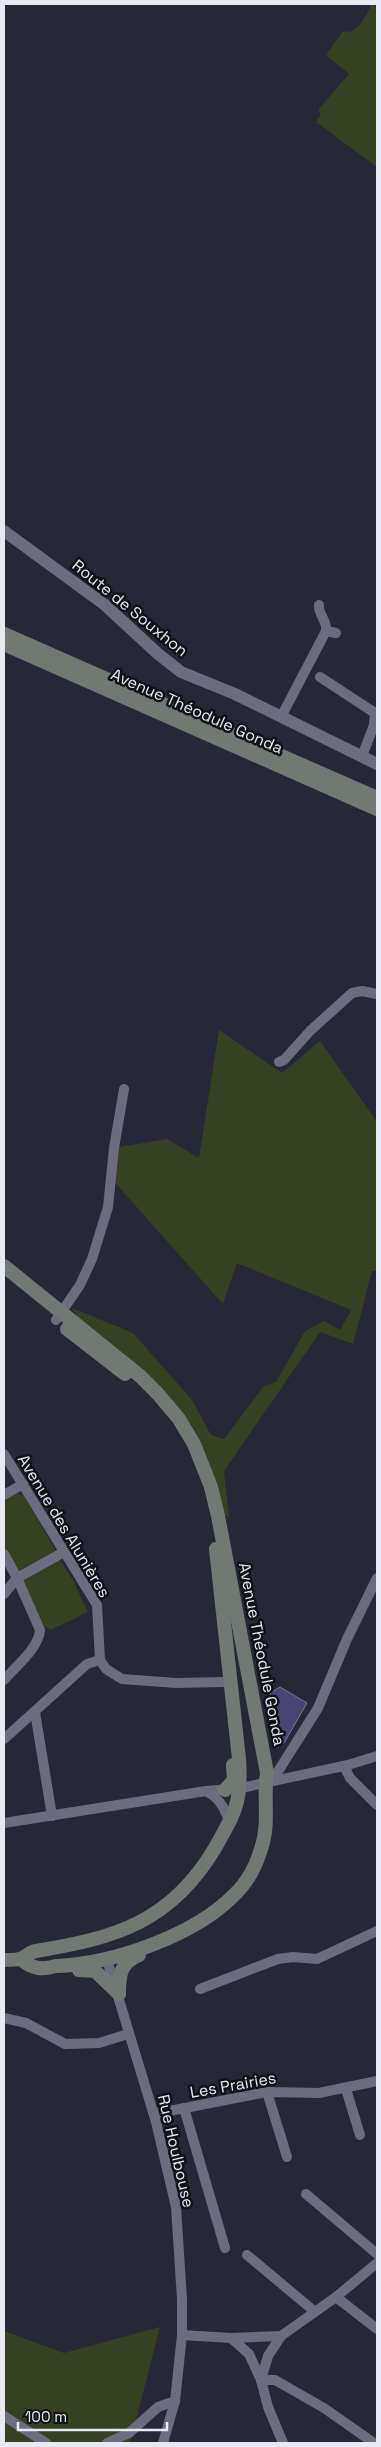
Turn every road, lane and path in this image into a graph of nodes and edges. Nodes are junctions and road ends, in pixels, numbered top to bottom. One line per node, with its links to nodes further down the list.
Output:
1 (4, 531): 6 (street, Route de Souxhon)
2 (319, 605): 6 (street)
3 (4, 634): 9 (main road, Avenue Théodule Gonda)
4 (4, 644): 10 (main road, Avenue Théodule Gonda)
5 (320, 677): 7 (street)
6 (281, 716): 7 (street, Route de Souxhon)
7 (362, 756): 8 (street, Route de Souxhon)
8 (377, 764)
9 (377, 798)
10 (377, 809)
11 (377, 994): 12 (street)
12 (279, 1062)
13 (124, 1089): 16 (street)
14 (4, 1266): 16 (main road, Avenue Théodule Gonda)
15 (4, 1278): 16 (main road, Avenue Théodule Gonda)
16 (58, 1316): 22 (main road, Avenue Théodule Gonda); 32 (main road, Avenue Théodule Gonda)
17 (4, 1454): 18 (street, Avenue des Alunières)
18 (23, 1484): 19 (street); 20 (street, Avenue des Alunières)
19 (4, 1495)
20 (64, 1552): 23 (street); 26 (street, Avenue des Alunières)
21 (4, 1554): 23 (street)
22 (217, 1558): 28 (main road, Avenue Théodule Gonda); 36 (main road, Avenue Théodule Gonda)
23 (17, 1578): 25 (street); 27 (street)
24 (377, 1578): 33 (street)
25 (4, 1594)
26 (100, 1660): 28 (street); 29 (street)
27 (4, 1680)
28 (226, 1682): 37 (main road, Avenue Théodule Gonda)
29 (35, 1712): 30 (street); 40 (street)
30 (6, 1734)
31 (377, 1756): 34 (street)
32 (265, 1758): 33 (street); 35 (main road, Avenue Théodule Gonda)
33 (284, 1762): 35 (street)
34 (344, 1766): 35 (street); 39 (street)
35 (270, 1781): 36 (street); 44 (main road, Avenue Théodule Gonda)
36 (241, 1788): 37 (street); 41 (main road, Avenue Théodule Gonda)
37 (225, 1790): 38 (street)
38 (206, 1791): 40 (street); 41 (street)
39 (377, 1805)
40 (52, 1816): 42 (street)
41 (229, 1821): 43 (main road, Avenue Théodule Gonda)
42 (4, 1824)
43 (128, 1928): 46 (main road, Avenue Théodule Gonda); 49 (main road)
44 (179, 1931): 49 (main road, Avenue Théodule Gonda); 52 (main road)
45 (377, 1931): 51 (street)
46 (87, 1943): 47 (main road, Avenue Théodule Gonda); 49 (main road)
47 (21, 1959): 48 (main road, Avenue Théodule Gonda); 50 (main road, Avenue Théodule Gonda)
48 (4, 1960)
49 (107, 1960): 50 (main road, Avenue Théodule Gonda); 52 (street, Rue Houlbouse)
50 (48, 1969): 52 (main road)
51 (200, 1989)
52 (119, 1994): 54 (street, Rue Houlbouse)
53 (4, 2018): 54 (street)
54 (128, 2034): 59 (street, Rue Houlbouse)
55 (377, 2081): 56 (street, Les Prairies)
56 (346, 2088): 57 (street, Les Prairies); 60 (street)
57 (267, 2092): 58 (street, Les Prairies); 61 (street)
58 (184, 2108): 59 (street, Les Prairies); 63 (street, Rue Houlbouse)
59 (154, 2114): 70 (street, Rue Houlbouse)
60 (360, 2135)
61 (286, 2157)
62 (306, 2194): 64 (street)
63 (225, 2248)
64 (377, 2254)
65 (247, 2255): 68 (street)
66 (377, 2264): 67 (street)
67 (336, 2297): 68 (street); 69 (street)
68 (314, 2311): 71 (street)
69 (377, 2329)
70 (182, 2335): 72 (street); 74 (street, Rue Houlbouse)
71 (281, 2336): 72 (street); 73 (street)
72 (231, 2338): 73 (street)
73 (261, 2380): 79 (street); 80 (street)
74 (175, 2401): 77 (street); 78 (street, Rue Houlbouse)
75 (4, 2416): 76 (street)
76 (46, 2443)
77 (107, 2443)
78 (163, 2443)
79 (283, 2443)
80 (374, 2443)

